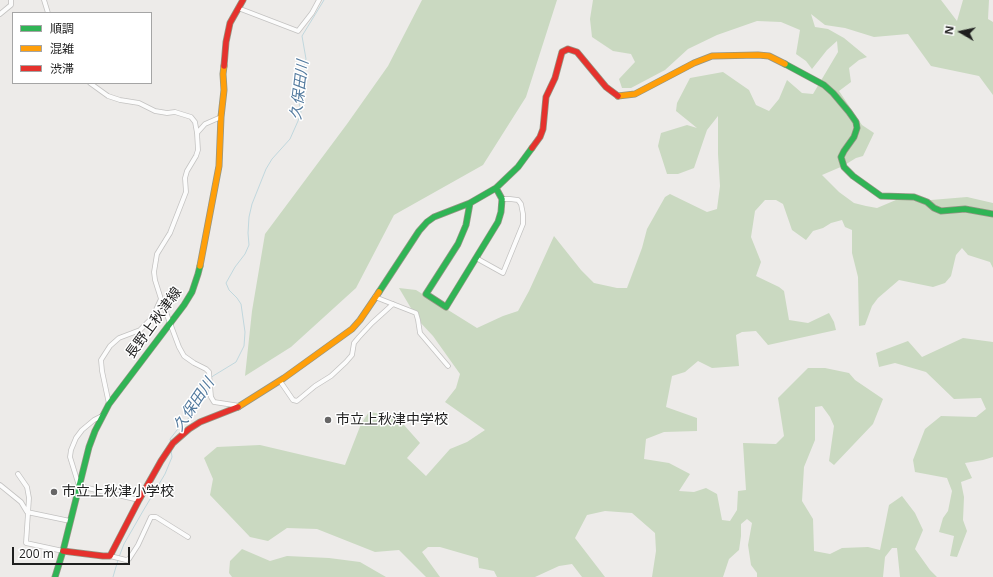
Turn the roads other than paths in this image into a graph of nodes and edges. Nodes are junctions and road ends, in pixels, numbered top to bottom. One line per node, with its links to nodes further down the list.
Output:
1 (11, 0): 7 (street)
2 (44, 0): 6 (street)
3 (243, 0): 5 (street, 長野上秋津線)
4 (319, 0): 5 (street)
5 (238, 8): 9 (street, 長野上秋津線)
6 (48, 12)
7 (0, 14)
8 (91, 84): 10 (street)
9 (221, 117): 10 (street); 19 (street, 長野上秋津線)
10 (197, 133): 17 (street)
11 (496, 188): 12 (street); 13 (street); 14 (street)
12 (502, 199): 15 (street); 15 (street)
13 (470, 204): 15 (street); 16 (street)
14 (993, 214)
15 (476, 258)
16 (375, 297): 18 (street); 21 (street)
17 (161, 299): 19 (street); 22 (street)
18 (393, 304): 20 (street); 21 (street)
19 (171, 324): 22 (street, 長野上秋津線); 23 (street)
20 (448, 366)
21 (280, 381): 23 (street)
22 (110, 404): 24 (street, 長野上秋津線)
23 (240, 406): 28 (street)
24 (103, 416): 27 (street, 長野上秋津線); 27 (street)
25 (18, 474): 29 (street)
26 (0, 485): 29 (street)
27 (79, 486): 28 (street); 30 (street, 長野上秋津線)
28 (139, 500): 33 (street)
29 (27, 512): 30 (street); 32 (street)
30 (70, 521): 32 (street, 長野上秋津線)
31 (188, 537): 33 (street)
32 (62, 550): 33 (street); 34 (street, 長野上秋津線)
33 (110, 556)
34 (55, 577)

